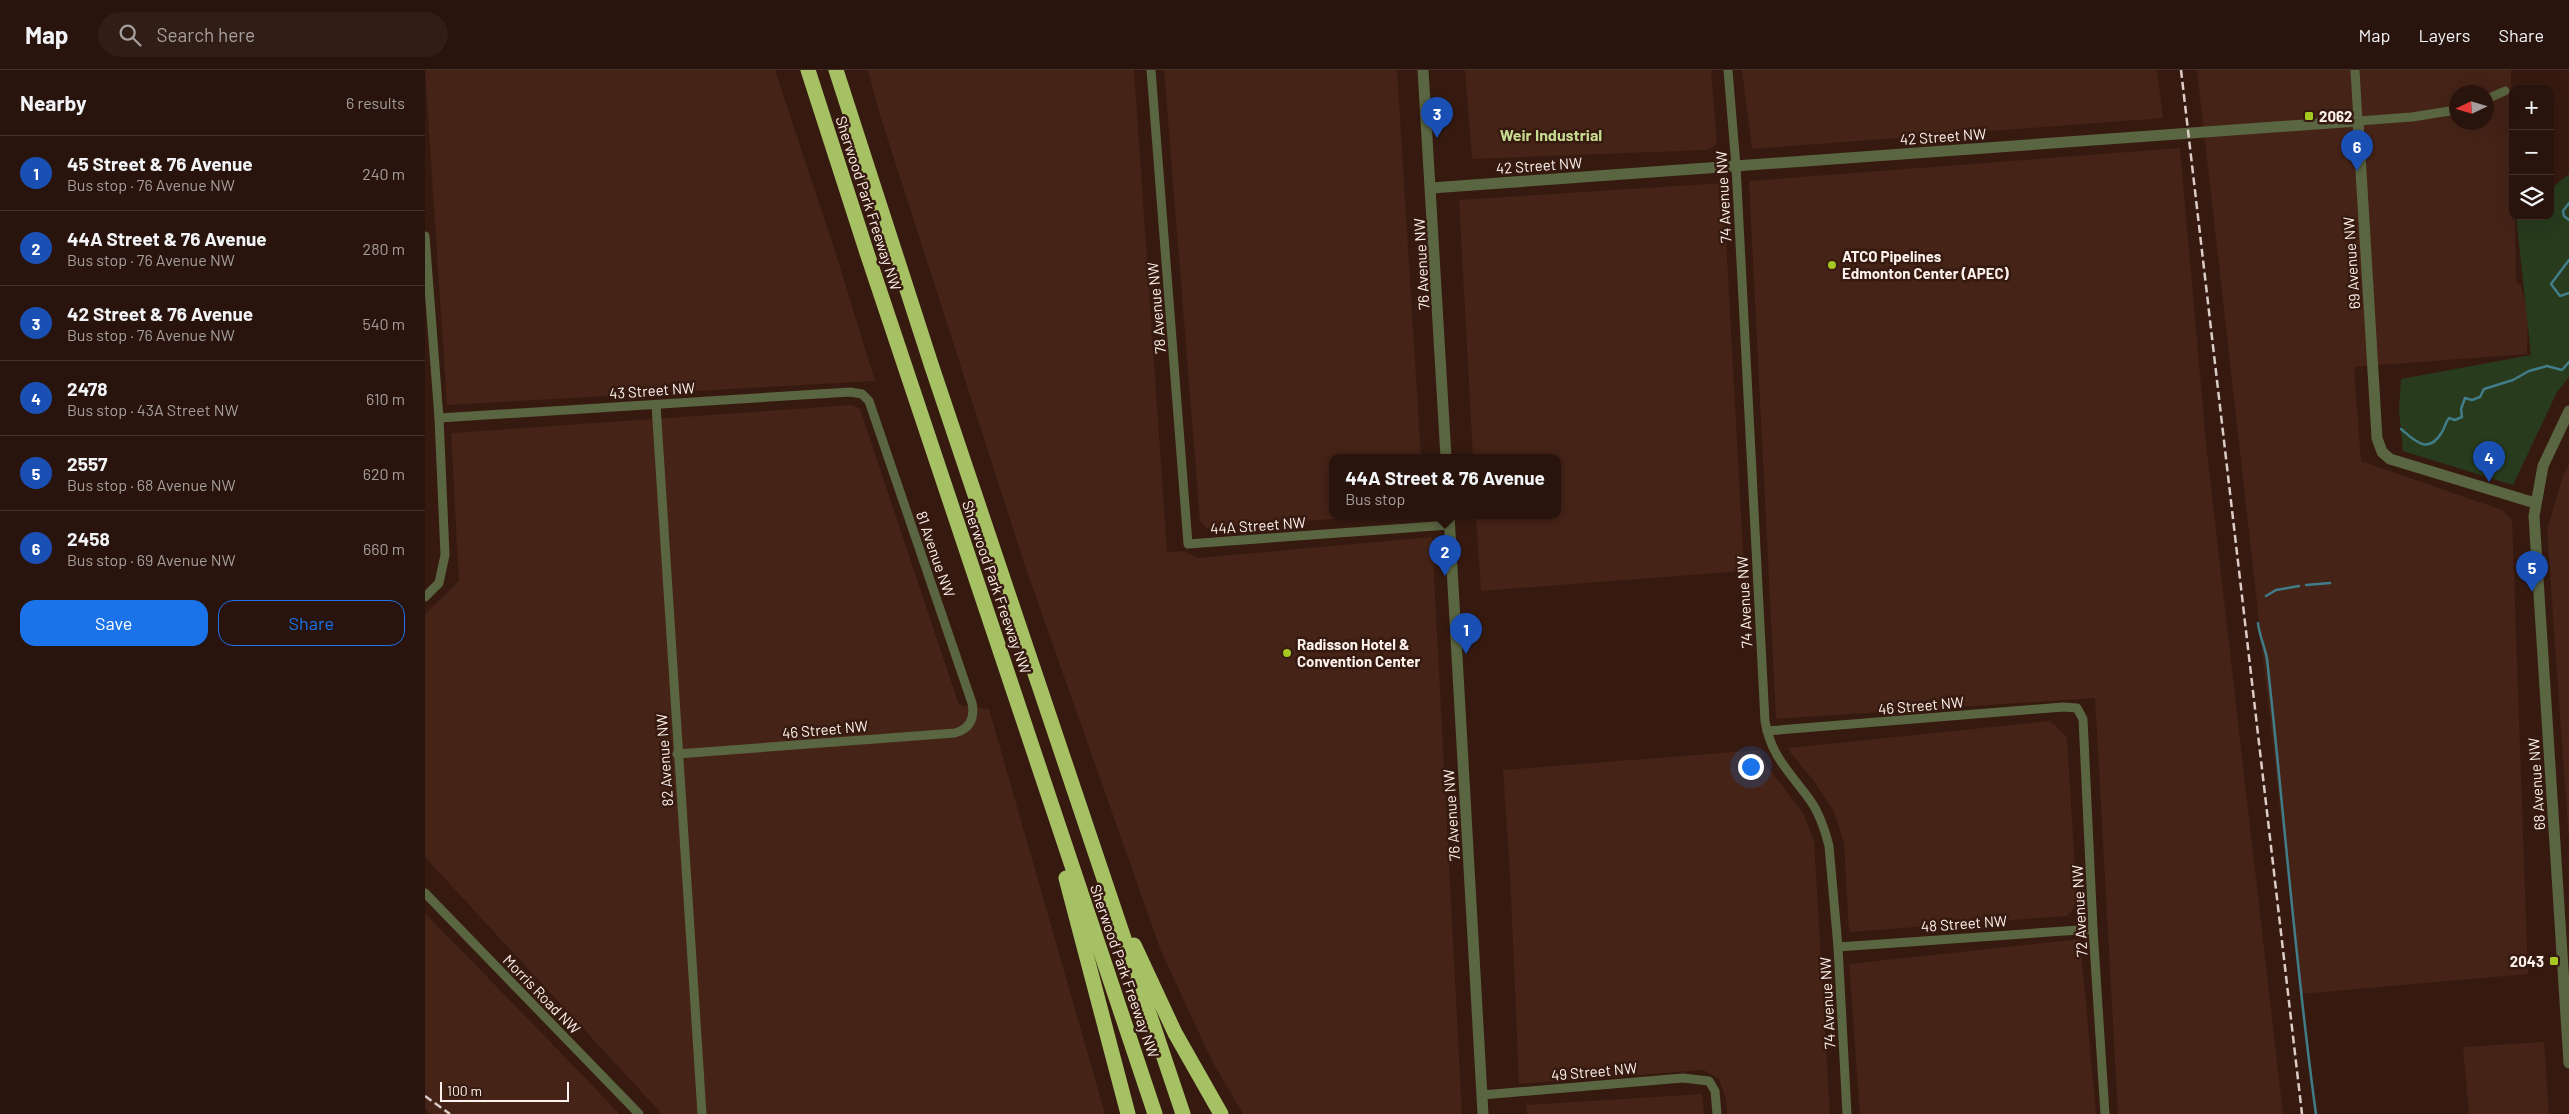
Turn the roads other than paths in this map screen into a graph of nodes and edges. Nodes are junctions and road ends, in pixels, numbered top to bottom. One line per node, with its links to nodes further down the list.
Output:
1 (807, 70): 28 (highway, Sherwood Park Freeway NW)
2 (836, 70): 30 (highway, Sherwood Park Freeway NW)
3 (1151, 70): 22 (street, 78 Avenue NW)
4 (1423, 70): 12 (street, 76 Avenue NW)
5 (1727, 70): 11 (street, 74 Avenue NW)
6 (2355, 70): 10 (street, 69 Avenue NW)
7 (2505, 92): 8 (street)
8 (2494, 96)
9 (2449, 111): 10 (street, 42 Street NW)
10 (2358, 121): 11 (street, 42 Street NW); 20 (street, 69 Avenue NW)
11 (1736, 166): 12 (street, 42 Street NW); 26 (street, 74 Avenue NW)
12 (1431, 188): 19 (street, 76 Avenue NW)
13 (425, 236): 14 (street)
14 (427, 284): 18 (street)
15 (866, 396): 16 (street, 43 Street NW); 25 (street, 81 Avenue NW)
16 (656, 405): 18 (street, 43 Street NW); 27 (street, 82 Avenue NW)
17 (2569, 411): 20 (street)
18 (439, 418): 23 (street)
19 (1446, 454)
20 (2535, 504): 33 (street, 68 Avenue NW)
21 (1449, 520): 22 (street, 44A Street NW); 34 (street, 76 Avenue NW)
22 (1188, 544)
23 (425, 597)
24 (2077, 708): 26 (street, 46 Street NW); 31 (street, 72 Avenue NW)
25 (971, 722): 27 (street, 46 Street NW)
26 (1767, 731): 32 (street, 74 Avenue NW)
27 (677, 754): 36 (street, 82 Avenue NW)
28 (1063, 842): 37 (highway); 38 (highway, Sherwood Park Freeway NW)
29 (425, 893): 35 (street, Morris Road NW)
30 (1114, 909): 39 (highway, Sherwood Park Freeway NW); 40 (highway)
31 (2093, 929): 32 (street, 48 Street NW); 44 (street, 72 Avenue NW)
32 (1838, 947): 43 (street, 74 Avenue NW)
33 (2569, 1064)
34 (1482, 1095): 41 (street, 76 Avenue NW); 42 (street, 49 Street NW)
35 (639, 1114)
36 (702, 1114)
37 (1128, 1114)
38 (1155, 1114)
39 (1183, 1114)
40 (1221, 1114)
41 (1483, 1114)
42 (1717, 1114)
43 (1847, 1114)
44 (2105, 1114)

